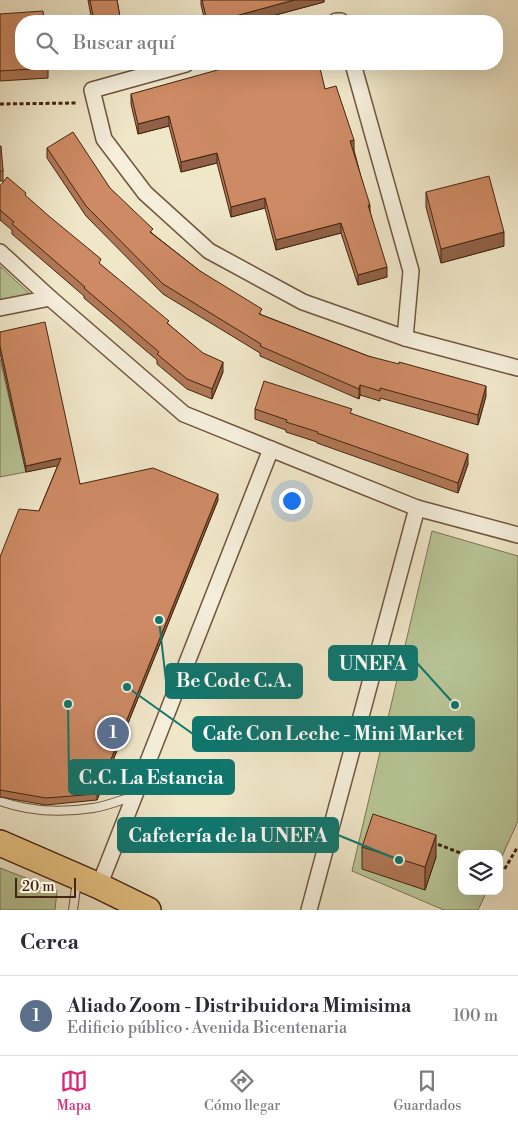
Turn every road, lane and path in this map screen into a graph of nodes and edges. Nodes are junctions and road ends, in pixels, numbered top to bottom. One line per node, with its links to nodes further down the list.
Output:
1 (164, 70): 3 (street)
2 (355, 70): 8 (street)
3 (95, 102): 4 (path); 8 (street)
4 (0, 104)
5 (0, 252): 6 (street)
6 (50, 298): 7 (street); 10 (street)
7 (0, 308)
8 (404, 338): 9 (street)
9 (518, 368)
10 (271, 449): 11 (street); 13 (street)
11 (418, 508): 12 (street); 23 (street)
12 (518, 535)
13 (134, 796): 14 (lane); 20 (street)
14 (0, 801)
15 (428, 840): 18 (path)
16 (0, 843): 20 (main road)
17 (517, 848): 19 (path)
18 (458, 852)
19 (503, 870)
20 (88, 881): 21 (main road); 22 (lane)
21 (145, 909)
22 (73, 910)
23 (309, 910)

